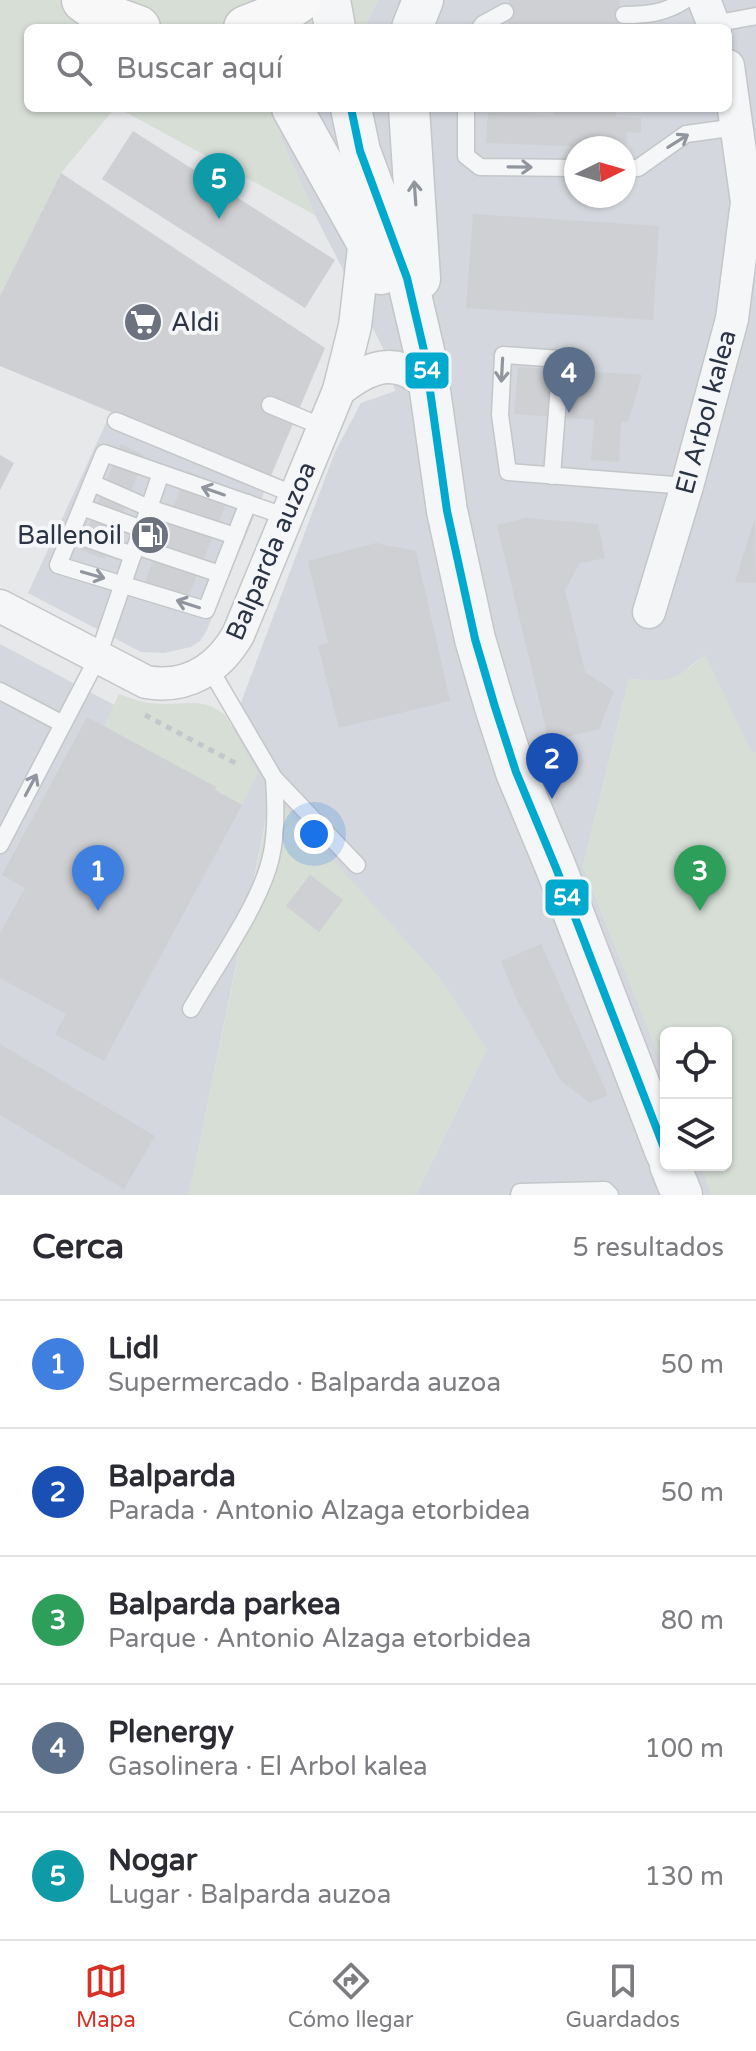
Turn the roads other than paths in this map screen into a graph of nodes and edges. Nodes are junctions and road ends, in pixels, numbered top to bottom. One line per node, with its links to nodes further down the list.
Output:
1 (84, 0): 10 (main road)
2 (299, 0): 11 (main road)
3 (330, 0): 12 (street)
4 (423, 0): 13 (street)
5 (685, 0): 7 (lane)
6 (505, 12): 14 (lane)
7 (624, 15)
8 (756, 16): 9 (lane)
9 (711, 17)
10 (127, 24)
11 (256, 24)
12 (334, 24)
13 (414, 24)
14 (483, 24)
15 (732, 93): 20 (street, El Arbol kalea)
16 (294, 112): 23 (street)
17 (352, 112): 25 (street)
18 (409, 112): 25 (street, one-way to 18)
19 (466, 112): 21 (lane, one-way to 21)
20 (737, 127): 22 (lane, one-way to 20); 34 (street, El Arbol kalea)
21 (564, 168)
22 (636, 168)
23 (365, 239): 24 (street, Balparda auzoa); 25 (street)
24 (355, 326): 26 (street); 27 (street, Balparda auzoa)
25 (421, 366): 26 (street); 55 (street)
26 (377, 368): 27 (street)
27 (339, 390): 30 (street, Balparda auzoa)
28 (270, 405): 30 (lane)
29 (116, 421): 36 (lane)
30 (323, 427): 36 (street, Balparda auzoa)
31 (161, 473): 33 (lane); 35 (lane, one-way to 31); 38 (lane)
32 (552, 476): 32 (lane, one-way to 32); 34 (lane)
33 (92, 483): 37 (lane); 38 (lane)
34 (687, 486): 46 (street, El Arbol kalea)
35 (248, 503): 36 (lane); 41 (lane)
36 (291, 506): 48 (street, Balparda auzoa)
37 (82, 507): 39 (lane); 40 (lane)
38 (149, 508): 39 (lane); 41 (lane)
39 (142, 529): 42 (lane)
40 (71, 533): 42 (lane); 44 (lane, one-way to 44)
41 (235, 536): 43 (lane)
42 (134, 550): 43 (lane); 44 (lane)
43 (220, 574): 44 (lane, one-way to 44)
44 (123, 584): 47 (lane)
45 (0, 606): 47 (street, Balparda auzoa)
46 (649, 612)
47 (97, 659): 48 (street, Balparda auzoa); 50 (lane)
48 (210, 669): 51 (lane)
49 (0, 691): 50 (lane)
50 (63, 724): 52 (lane, one-way to 50)
51 (274, 781): 53 (lane); 54 (lane)
52 (0, 845)
53 (357, 865)
54 (191, 1009)
55 (660, 1137)
56 (672, 1171): 59 (street)
57 (519, 1195): 58 (lane)
58 (610, 1195)
59 (682, 1195)

